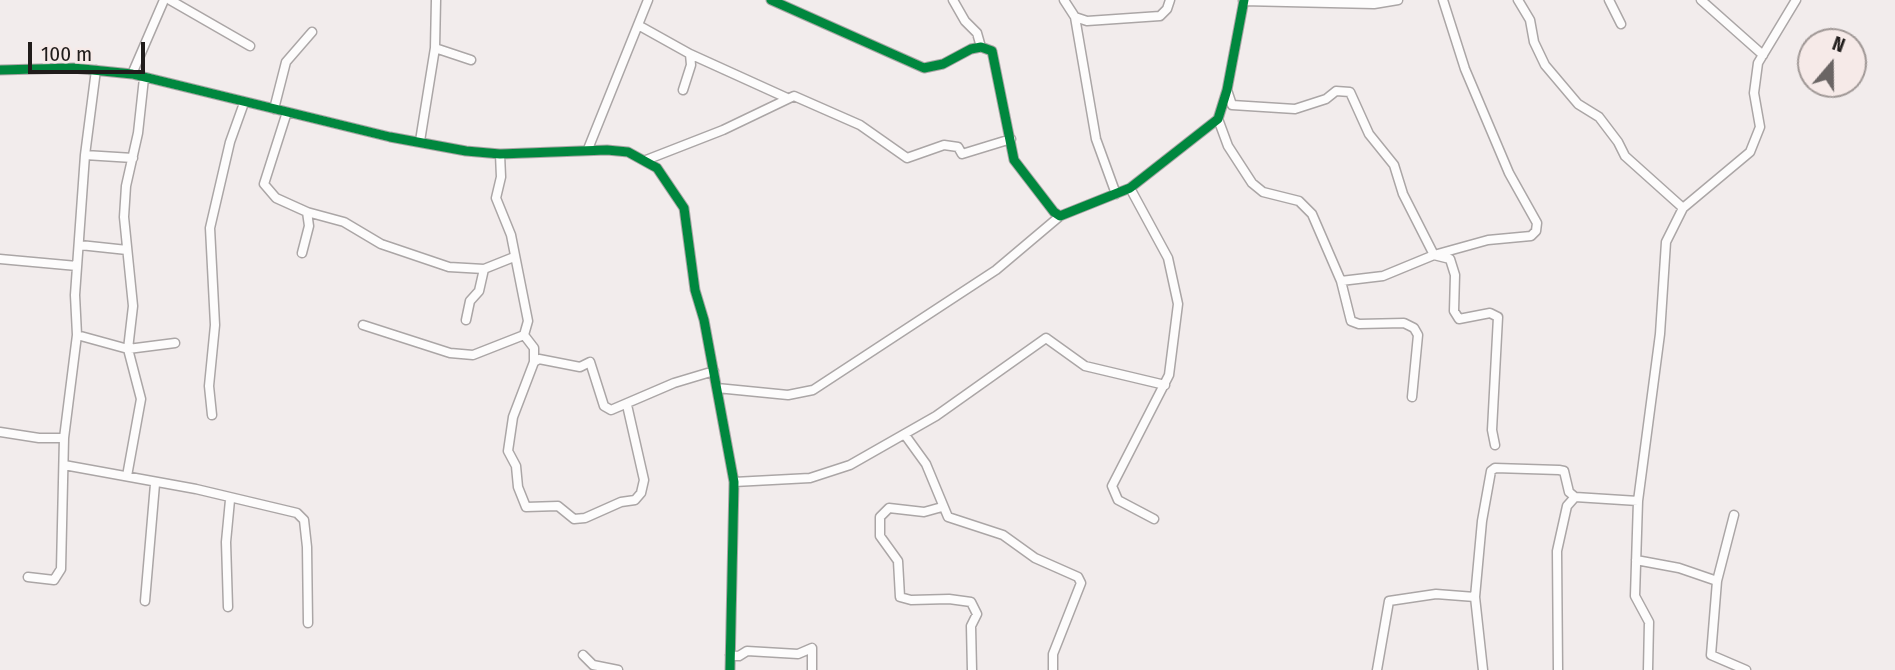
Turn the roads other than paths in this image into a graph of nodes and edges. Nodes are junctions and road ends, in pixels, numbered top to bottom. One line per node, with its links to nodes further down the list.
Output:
1 (164, 0): 28 (street)
2 (170, 0): 20 (street)
3 (436, 0): 22 (street)
4 (648, 0): 18 (street)
5 (771, 0): 21 (street)
6 (953, 0): 21 (street)
7 (1064, 0): 16 (street)
8 (1170, 0): 16 (street)
9 (1398, 0): 15 (street)
10 (1443, 0): 52 (street)
11 (1518, 0): 46 (street)
12 (1608, 0): 17 (street)
13 (1701, 0): 24 (street)
14 (1796, 0): 24 (street)
15 (1244, 1): 31 (street)
16 (1075, 17): 45 (street)
17 (1621, 24)
18 (638, 25): 23 (street); 39 (street)
19 (312, 32): 34 (street)
20 (250, 46)
21 (981, 47): 37 (street)
22 (435, 48): 25 (street); 38 (street)
23 (690, 54): 30 (street); 32 (street)
24 (1763, 55): 46 (street)
25 (471, 60)
26 (0, 70): 27 (street)
27 (96, 70): 28 (street); 41 (street)
28 (132, 74): 29 (street)
29 (144, 78): 33 (street); 42 (street)
30 (683, 90)
31 (1227, 90): 36 (street); 52 (street)
32 (787, 98): 37 (street); 43 (street)
33 (244, 103): 34 (street); 70 (street)
34 (274, 109): 35 (street)
35 (287, 112): 38 (street); 47 (street)
36 (1217, 119): 44 (street); 57 (street)
37 (1011, 139): 48 (street)
38 (420, 141): 40 (street)
39 (588, 149): 40 (street); 43 (street)
40 (500, 153): 53 (street)
41 (85, 155): 42 (street); 49 (street)
42 (133, 158): 50 (street)
43 (646, 160): 65 (street)
44 (1130, 187): 45 (street); 66 (street)
45 (1116, 194): 48 (street)
46 (1683, 208): 81 (street)
47 (307, 212): 51 (street); 56 (street)
48 (1060, 216): 67 (street)
49 (80, 245): 50 (street); 55 (street)
50 (127, 250): 63 (street)
51 (302, 253)
52 (1434, 255): 57 (street); 74 (street)
53 (514, 257): 56 (street); 61 (street)
54 (0, 259): 55 (street)
55 (77, 266): 60 (street)
56 (484, 269): 58 (street)
57 (1341, 281): 68 (street)
58 (466, 320)
59 (363, 325): 61 (street)
60 (77, 335): 63 (street); 73 (street)
61 (524, 335): 64 (street)
62 (175, 343): 63 (street)
63 (128, 349): 76 (street)
64 (534, 362): 69 (street); 69 (street)
65 (714, 371): 67 (street); 69 (street)
66 (1165, 385): 72 (street); 84 (street)
67 (717, 388): 77 (street)
68 (1412, 397)
69 (627, 405)
70 (212, 415)
71 (0, 432): 73 (street)
72 (905, 435): 77 (street); 82 (street)
73 (64, 438): 75 (street)
74 (1495, 445)
75 (64, 465): 76 (street); 86 (street)
76 (127, 476): 78 (street)
77 (734, 482): 93 (street)
78 (155, 484): 80 (street); 89 (street)
79 (1575, 497): 81 (street); 88 (street); 103 (street)
80 (230, 500): 90 (street); 91 (street)
81 (1638, 501): 85 (street)
82 (942, 507): 98 (street); 99 (street)
83 (1734, 515): 87 (street)
84 (1154, 519)
85 (1636, 560): 87 (street); 104 (street)
86 (28, 577)
87 (1717, 581): 105 (street)
88 (1475, 597): 94 (street); 102 (street)
89 (145, 601)
90 (228, 607)
91 (308, 623)
92 (583, 655): 95 (street)
93 (730, 655): 96 (street); 97 (street)
94 (1379, 659): 100 (street); 101 (street)
95 (618, 670)
96 (730, 670)
97 (812, 670)
98 (972, 670)
99 (1053, 670)
100 (1377, 670)
101 (1387, 670)
102 (1483, 670)
103 (1558, 670)
104 (1648, 670)
105 (1746, 670)

